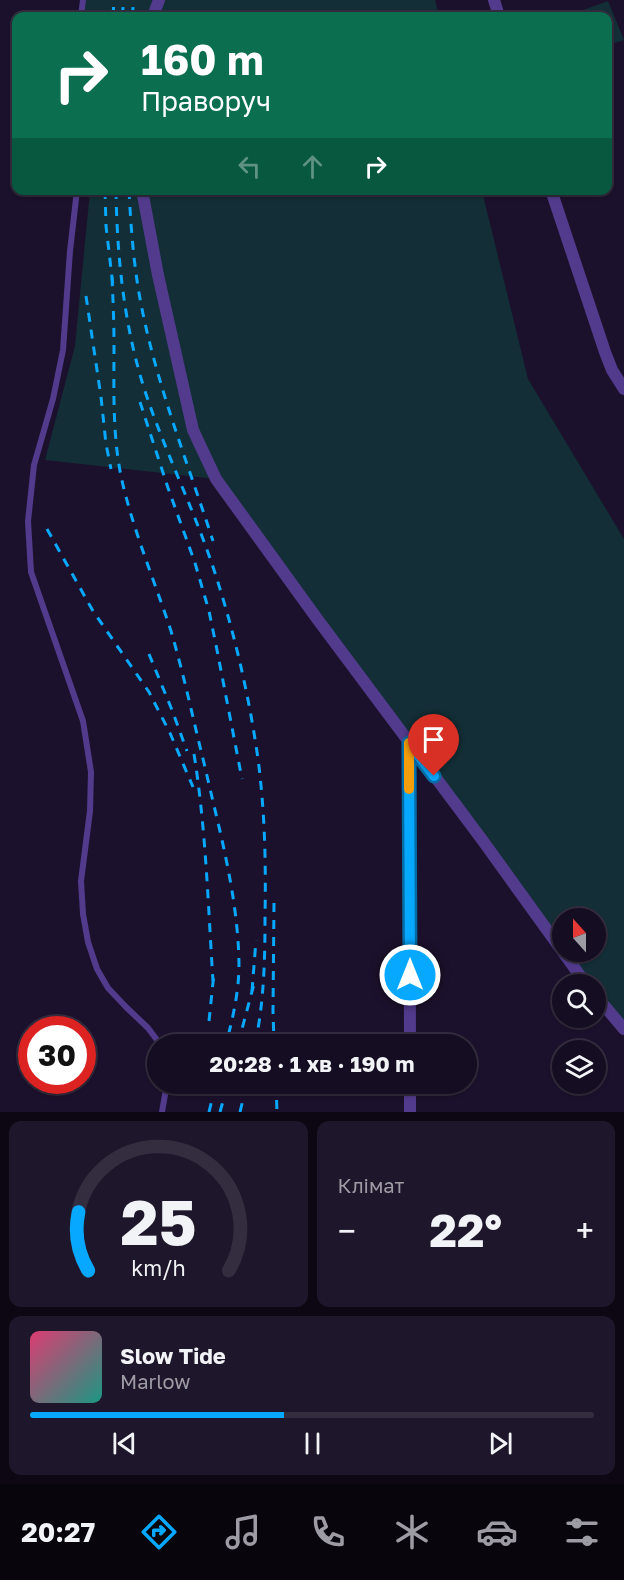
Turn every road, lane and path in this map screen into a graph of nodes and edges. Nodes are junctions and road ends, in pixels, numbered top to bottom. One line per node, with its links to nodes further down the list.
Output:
1 (76, 195): 9 (lane)
2 (143, 195): 5 (street)
3 (553, 195): 4 (street)
4 (624, 389)
5 (409, 743): 6 (street); 10 (street)
6 (579, 974)
7 (606, 1008): 8 (street)
8 (624, 1029)
9 (152, 1034)
10 (410, 1034)
11 (165, 1094): 13 (lane)
12 (410, 1094): 14 (street)
13 (162, 1112)
14 (410, 1112)

